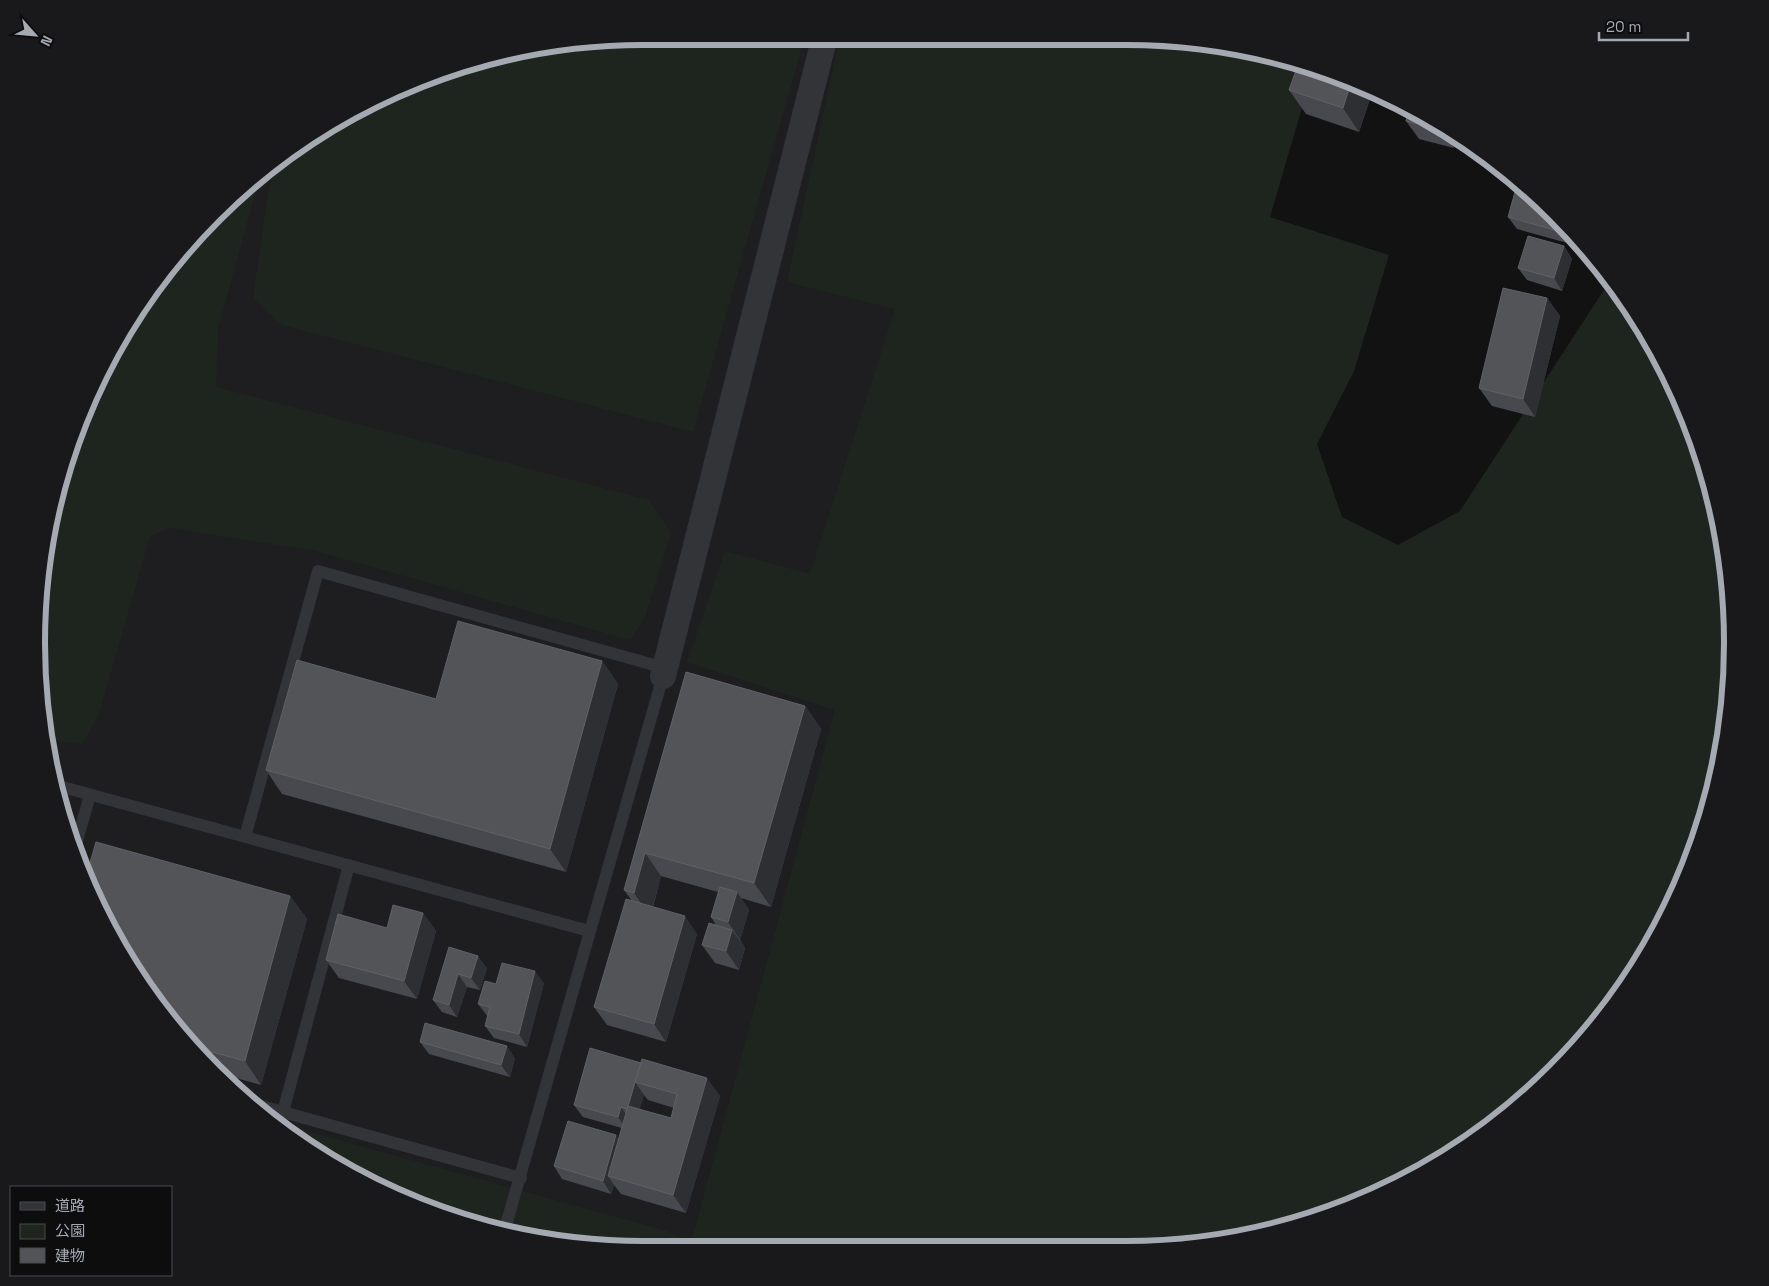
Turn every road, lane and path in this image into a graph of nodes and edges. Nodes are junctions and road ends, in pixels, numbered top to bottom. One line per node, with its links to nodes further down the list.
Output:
1 (823, 45): 2 (street)
2 (664, 672): 5 (lane); 8 (lane)
3 (62, 787): 4 (lane)
4 (90, 795): 5 (lane); 6 (lane)
5 (245, 837): 7 (lane)
6 (78, 838)
7 (349, 865): 8 (lane); 10 (lane)
8 (589, 931): 11 (lane)
9 (267, 1108): 10 (lane)
10 (283, 1112): 11 (lane)
11 (521, 1178): 12 (lane)
12 (506, 1225)

